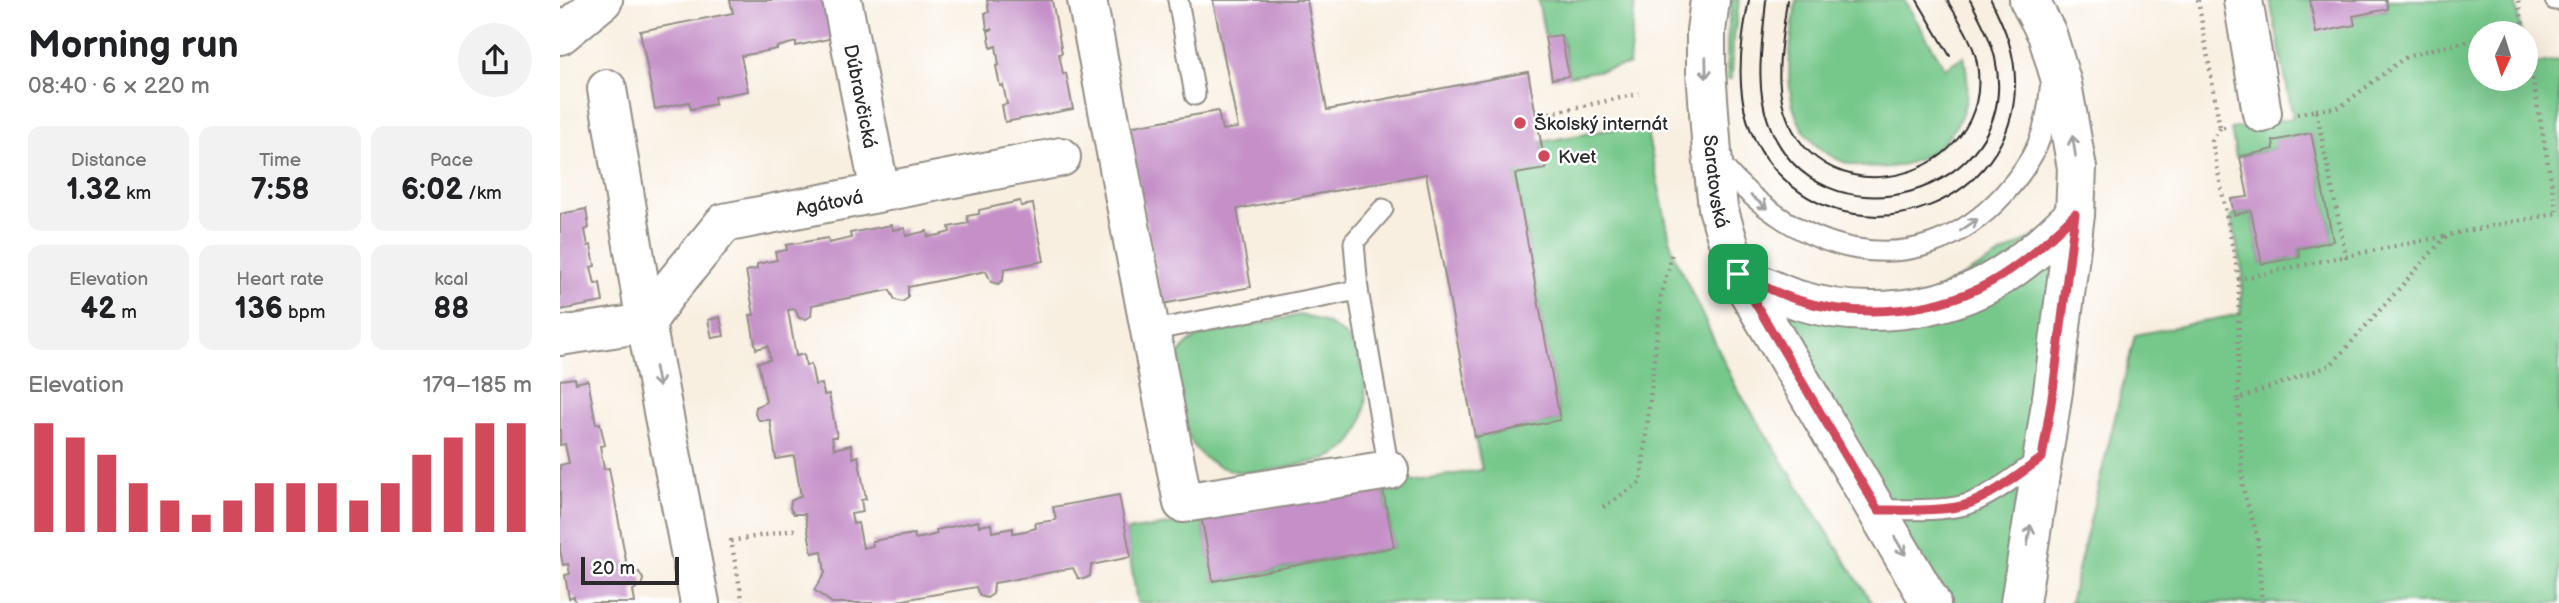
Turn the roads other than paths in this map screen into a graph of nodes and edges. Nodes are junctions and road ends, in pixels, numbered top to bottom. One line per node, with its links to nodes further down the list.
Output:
1 (603, 0): 9 (street)
2 (842, 0): 15 (street, Dúbravčická)
3 (1087, 0): 21 (street)
4 (1178, 0): 11 (lane)
5 (1710, 0): 13 (street, Saratovská, one-way to 13)
6 (2029, 0): 8 (street)
7 (2243, 0): 12 (street)
8 (2047, 33): 13 (lane, one-way to 8); 17 (street, one-way to 8)
9 (560, 35)
10 (607, 89): 20 (street)
11 (1195, 95)
12 (2262, 118)
13 (1712, 153): 18 (street, Saratovská)
14 (1061, 157): 15 (street, Agátová)
15 (880, 192): 20 (street, Agátová)
16 (1383, 209): 19 (lane)
17 (2075, 214): 18 (street); 23 (street)
18 (1738, 274): 25 (street, Saratovská)
19 (1358, 290): 21 (lane); 24 (lane)
20 (646, 323): 22 (street); 26 (street, one-way to 26)
21 (1150, 331): 24 (street)
22 (560, 336)
23 (2042, 458): 25 (lane); 28 (street, one-way to 23)
24 (1389, 470)
25 (1878, 510): 27 (street, Saratovská, one-way to 27)
26 (700, 603)
27 (1931, 603)
28 (2020, 603)

